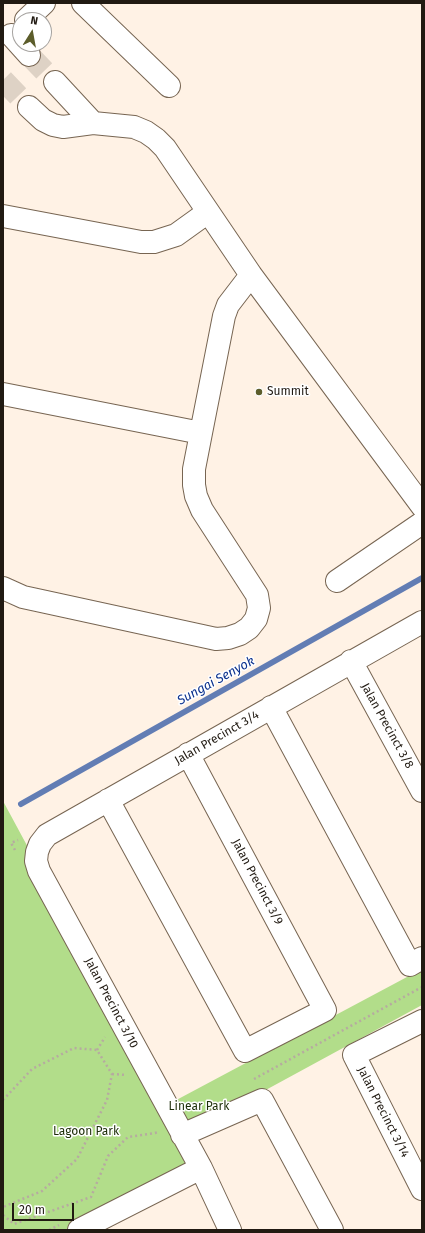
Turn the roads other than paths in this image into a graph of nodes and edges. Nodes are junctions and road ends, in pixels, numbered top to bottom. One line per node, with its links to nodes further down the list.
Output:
1 (44, 3): 3 (street)
2 (83, 3): 7 (street)
3 (34, 12)
4 (11, 35): 5 (street)
5 (29, 54)
6 (54, 82): 9 (street)
7 (169, 86)
8 (29, 107): 9 (street)
9 (93, 123): 10 (street)
10 (208, 212): 11 (street); 12 (street)
11 (3, 216)
12 (251, 275): 14 (street); 15 (street)
13 (3, 394): 14 (street)
14 (201, 433): 18 (street)
15 (422, 506)
16 (422, 523): 17 (street)
17 (337, 582)
18 (3, 588)
19 (422, 622): 20 (street, Jalan Precinct 3/4)
20 (351, 662): 21 (street, Jalan Precinct 3/4); 23 (street, Jalan Precinct 3/8)
21 (271, 708): 22 (street, Jalan Precinct 3/4); 26 (street)
22 (188, 754): 24 (street, Jalan Precinct 3/4); 24 (street, Jalan Precinct 3/9)
23 (422, 791)
24 (108, 800): 25 (street, Jalan Precinct 3/4)
25 (39, 871): 28 (street, Jalan Precinct 3/10)
26 (422, 958)
27 (422, 1021): 30 (street, Jalan Precinct 3/14)
28 (179, 1128): 29 (street, Jalan Precinct 3/10); 33 (street)
29 (201, 1168): 31 (street); 32 (street, Jalan Precinct 3/10)
30 (422, 1189)
31 (79, 1230)
32 (230, 1230)
33 (332, 1230)

